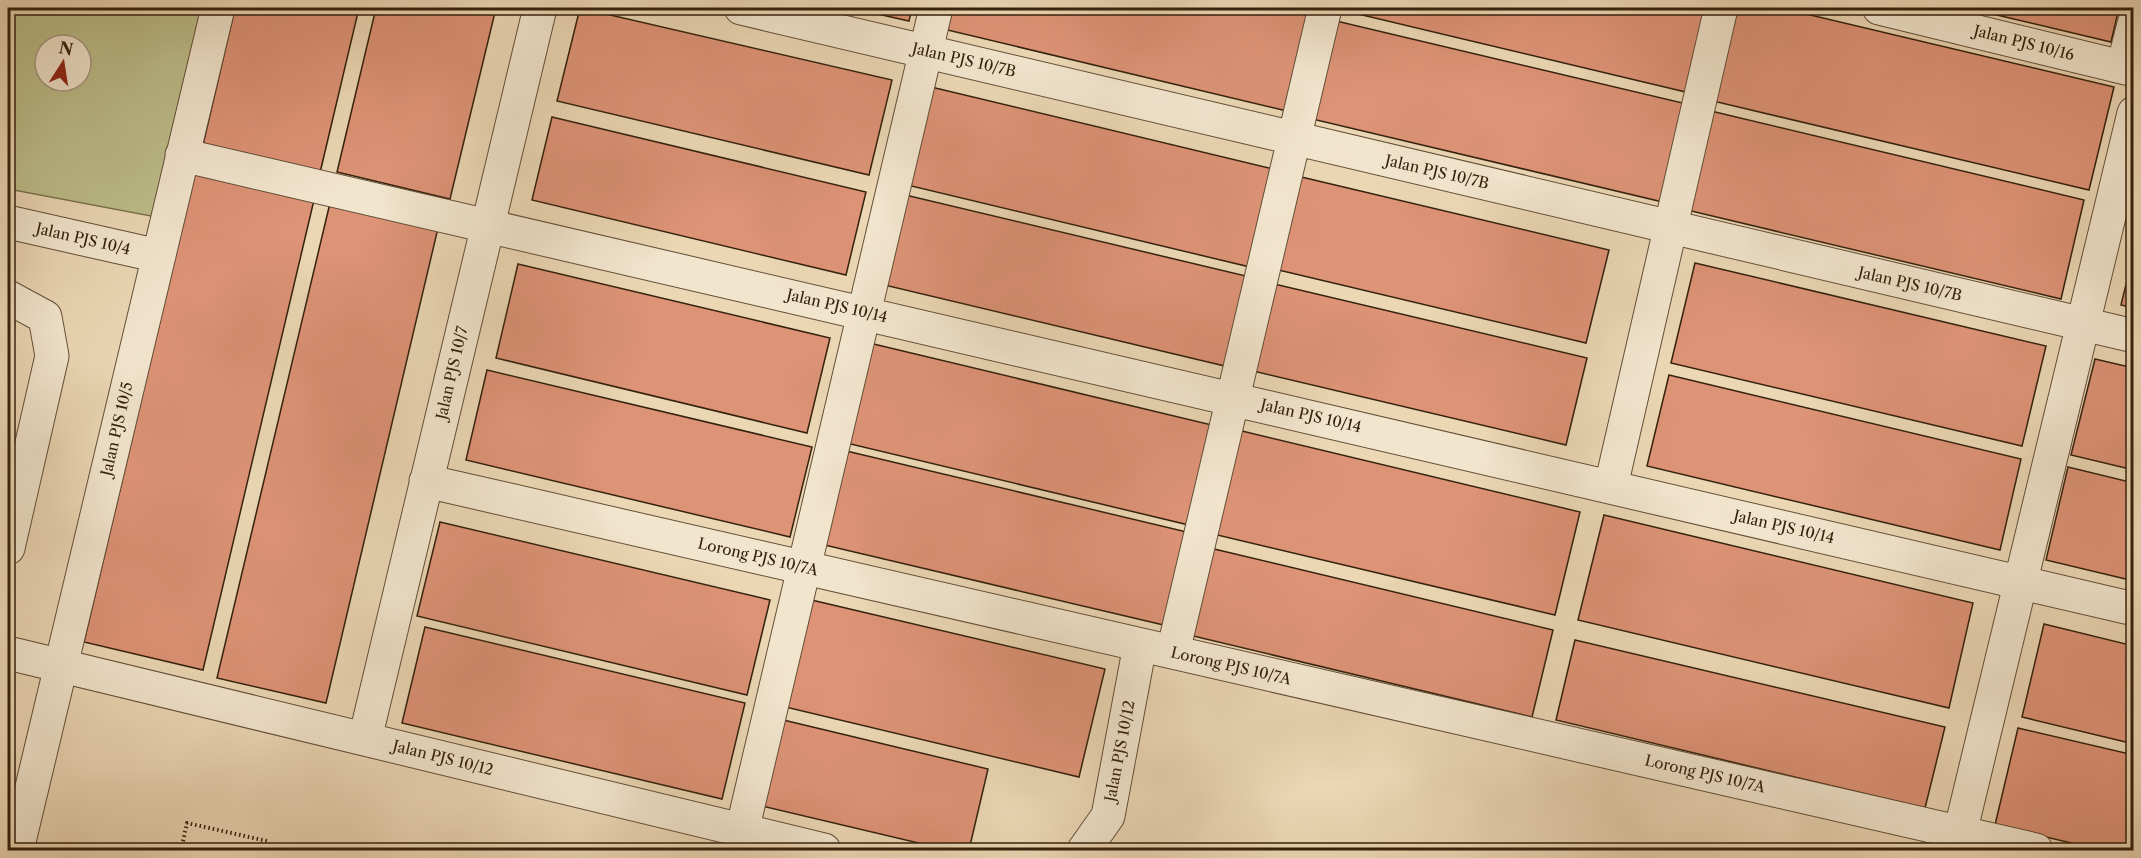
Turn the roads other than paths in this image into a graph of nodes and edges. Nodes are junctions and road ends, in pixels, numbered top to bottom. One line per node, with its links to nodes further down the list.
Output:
1 (218, 8): 13 (street, Jalan PJS 10/5)
2 (540, 8): 15 (street, Jalan PJS 10/7)
3 (741, 8): 9 (street, Jalan PJS 10/7B)
4 (936, 8): 9 (street)
5 (1324, 8): 12 (street)
6 (1721, 8): 16 (street)
7 (1879, 8): 10 (street, Jalan PJS 10/16)
8 (2133, 24): 10 (street)
9 (926, 51): 12 (street, Jalan PJS 10/7B); 19 (street)
10 (2128, 69)
11 (2133, 113): 20 (street)
12 (1294, 138): 16 (street, Jalan PJS 10/7B); 22 (street)
13 (182, 155): 15 (street, Jalan PJS 10/14); 17 (street, Jalan PJS 10/5)
14 (8, 222): 17 (street, Jalan PJS 10/4)
15 (488, 225): 19 (street, Jalan PJS 10/14); 24 (street, Jalan PJS 10/7)
16 (1671, 227): 20 (street, Jalan PJS 10/7B); 25 (street)
17 (159, 256): 33 (street, Jalan PJS 10/5)
18 (8, 297): 23 (street)
19 (864, 312): 22 (street, Jalan PJS 10/14); 27 (street)
20 (2083, 324): 21 (street, Jalan PJS 10/7B); 28 (street)
21 (2133, 336)
22 (1233, 398): 25 (street, Jalan PJS 10/14); 31 (street)
23 (16, 472): 26 (street)
24 (426, 482): 27 (street, Lorong PJS 10/7A); 34 (street, Jalan PJS 10/7)
25 (1611, 486): 28 (street, Jalan PJS 10/14)
26 (8, 548)
27 (804, 568): 30 (street, Lorong PJS 10/7A); 35 (street)
28 (2020, 584): 29 (street, Jalan PJS 10/14); 36 (street)
29 (2133, 609)
30 (1140, 645): 31 (street, Lorong PJS 10/7A); 39 (street, Jalan PJS 10/12)
31 (1173, 652): 36 (street, Lorong PJS 10/7A)
32 (8, 653): 33 (street, Jalan PJS 10/12)
33 (61, 664): 34 (street, Jalan PJS 10/12); 37 (street, Jalan PJS 10/5)
34 (364, 739): 35 (street, Jalan PJS 10/12)
35 (742, 831): 38 (street, Jalan PJS 10/12)
36 (1960, 833): 40 (street, Lorong PJS 10/7A)
37 (16, 850)
38 (824, 850)
39 (1084, 850)
40 (2037, 850)

